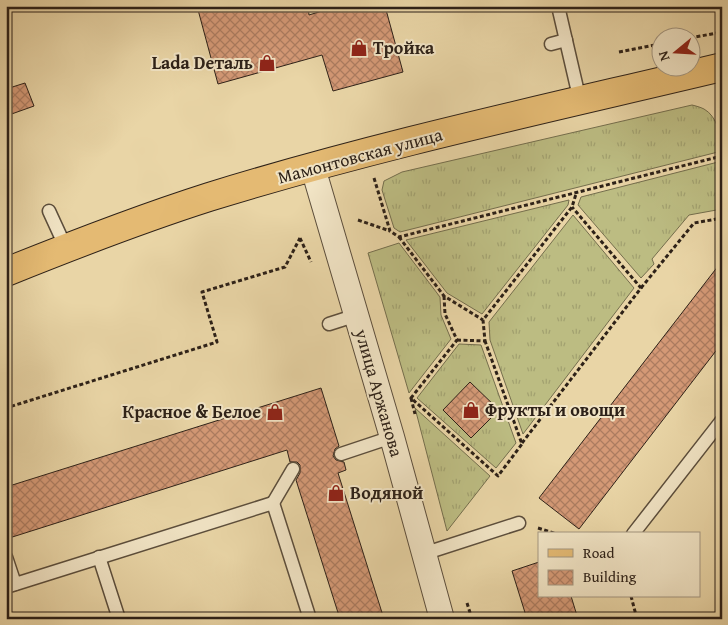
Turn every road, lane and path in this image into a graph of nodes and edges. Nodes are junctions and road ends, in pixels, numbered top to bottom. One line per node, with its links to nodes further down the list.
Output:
1 (558, 6): 4 (lane)
2 (722, 32): 3 (path)
3 (700, 36)
4 (566, 40): 5 (lane); 9 (lane)
5 (551, 44)
6 (650, 46): 7 (path)
7 (619, 52)
8 (722, 67): 9 (main road, Мамонтовская улица)
9 (580, 101): 11 (main road, Мамонтовская улица)
10 (722, 156): 13 (path)
11 (313, 168): 21 (main road, Мамонтовская улица); 25 (street, улица Аржанова)
12 (373, 178): 18 (path)
13 (576, 194): 14 (path); 20 (path)
14 (572, 207): 23 (path); 26 (path)
15 (49, 211): 21 (lane)
16 (722, 218): 23 (path)
17 (358, 220): 18 (path)
18 (390, 231): 20 (path)
19 (300, 238): 30 (path)
20 (399, 238): 24 (path)
21 (66, 248): 22 (main road, Мамонтовская улица)
22 (6, 272)
23 (641, 288): 33 (path)
24 (444, 296): 26 (path); 28 (path)
25 (357, 315): 27 (lane); 32 (street, улица Аржанова)
26 (483, 320): 29 (path)
27 (329, 324)
28 (457, 340): 29 (path); 33 (path)
29 (485, 340): 33 (path)
30 (6, 410)
31 (722, 420): 38 (lane)
32 (392, 437): 34 (lane); 39 (street, улица Аржанова)
33 (522, 444)
34 (341, 454)
35 (293, 469): 36 (lane)
36 (273, 503): 40 (lane); 45 (lane)
37 (518, 523): 39 (lane)
38 (634, 532)
39 (423, 554): 46 (street, улица Аржанова)
40 (99, 557): 42 (lane); 44 (lane)
41 (6, 558): 42 (lane)
42 (10, 585)
43 (632, 598): 47 (path)
44 (118, 619)
45 (310, 619)
46 (442, 619)
47 (637, 619)

